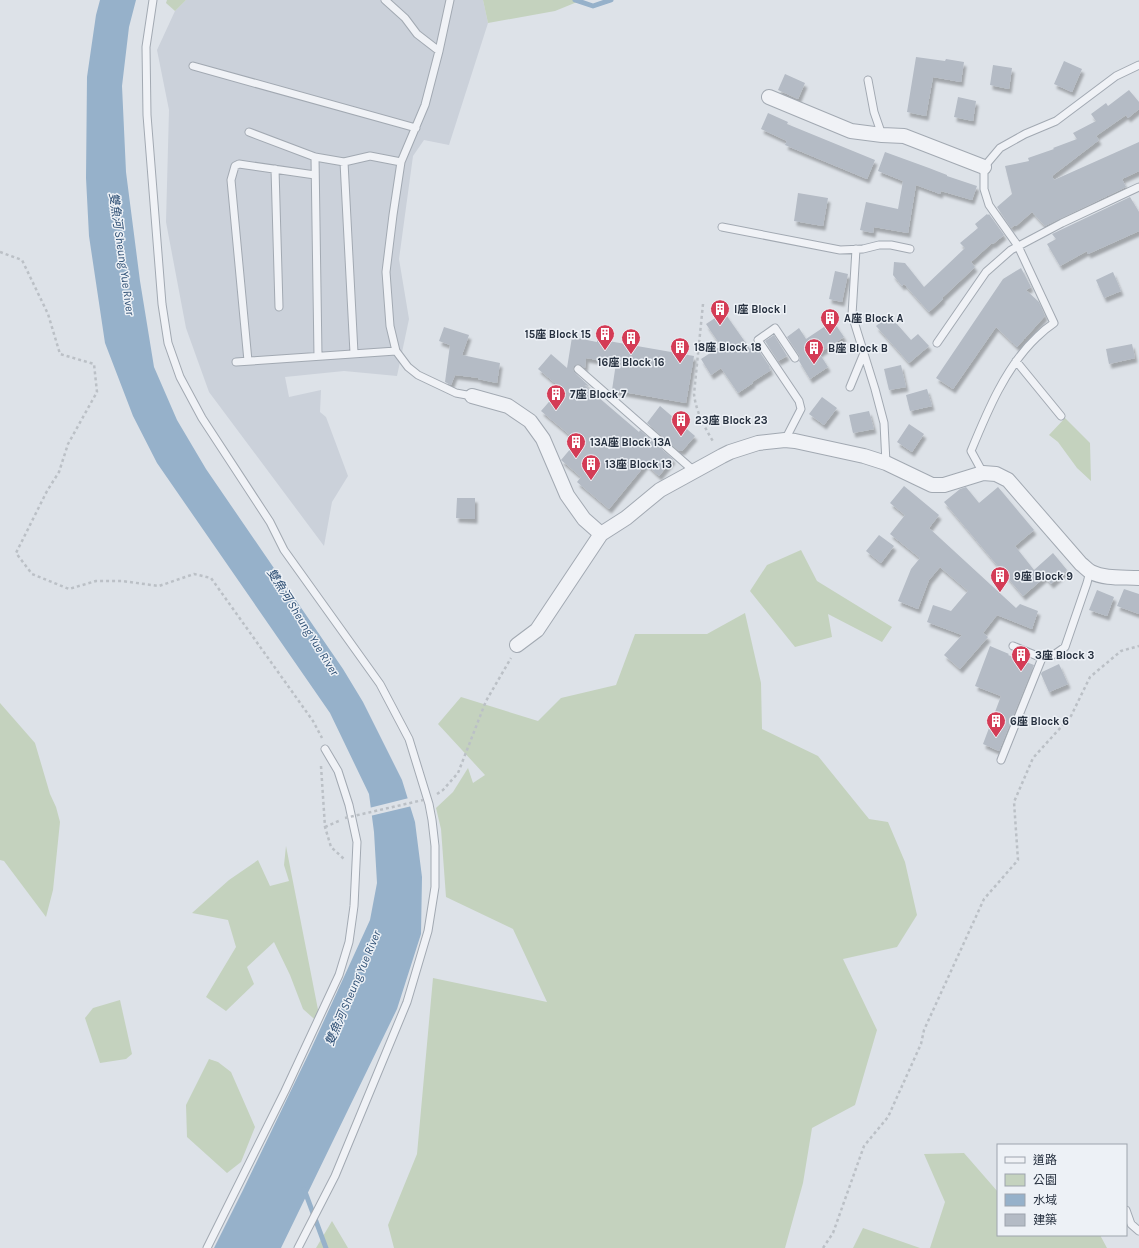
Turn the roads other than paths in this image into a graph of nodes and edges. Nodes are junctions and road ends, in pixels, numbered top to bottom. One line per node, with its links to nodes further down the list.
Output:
1 (153, 0): 52 (lane)
2 (385, 0): 4 (lane)
3 (450, 0): 4 (lane)
4 (439, 51): 9 (lane)
5 (1139, 64): 15 (lane)
6 (193, 66): 9 (lane)
7 (868, 80): 11 (lane)
8 (769, 97): 11 (street)
9 (416, 128): 14 (lane)
10 (249, 132): 12 (lane)
11 (882, 135): 15 (street)
12 (315, 157): 13 (lane); 17 (lane)
13 (344, 162): 14 (lane); 26 (lane)
14 (401, 162): 25 (lane)
15 (984, 167): 20 (lane)
16 (274, 169): 17 (lane); 23 (lane); 30 (lane)
17 (315, 175): 28 (lane)
18 (1139, 187): 20 (lane)
19 (722, 227): 21 (lane)
20 (1018, 246): 24 (lane); 31 (lane)
21 (856, 249): 22 (lane); 27 (lane)
22 (910, 250)
23 (279, 307)
24 (937, 343)
25 (396, 351): 26 (lane); 35 (lane)
26 (354, 353): 28 (lane)
27 (864, 353): 34 (lane); 38 (lane)
28 (318, 356): 30 (lane)
29 (795, 358): 37 (lane)
30 (248, 361): 32 (lane)
31 (1016, 361): 36 (lane); 40 (lane)
32 (236, 362)
33 (578, 369): 39 (lane)
34 (850, 387)
35 (472, 396): 41 (street)
36 (1060, 416)
37 (785, 440): 38 (street); 39 (street)
38 (886, 463): 40 (street)
39 (694, 471): 41 (street)
40 (983, 474): 42 (street)
41 (601, 534): 44 (street)
42 (1090, 571): 43 (street); 46 (lane)
43 (1139, 578)
44 (517, 645)
45 (1012, 646): 46 (lane)
46 (1042, 658): 48 (lane)
47 (325, 749): 51 (lane)
48 (1002, 760)
49 (1127, 1213): 50 (lane)
50 (1139, 1231)
51 (207, 1248)
52 (298, 1248)

